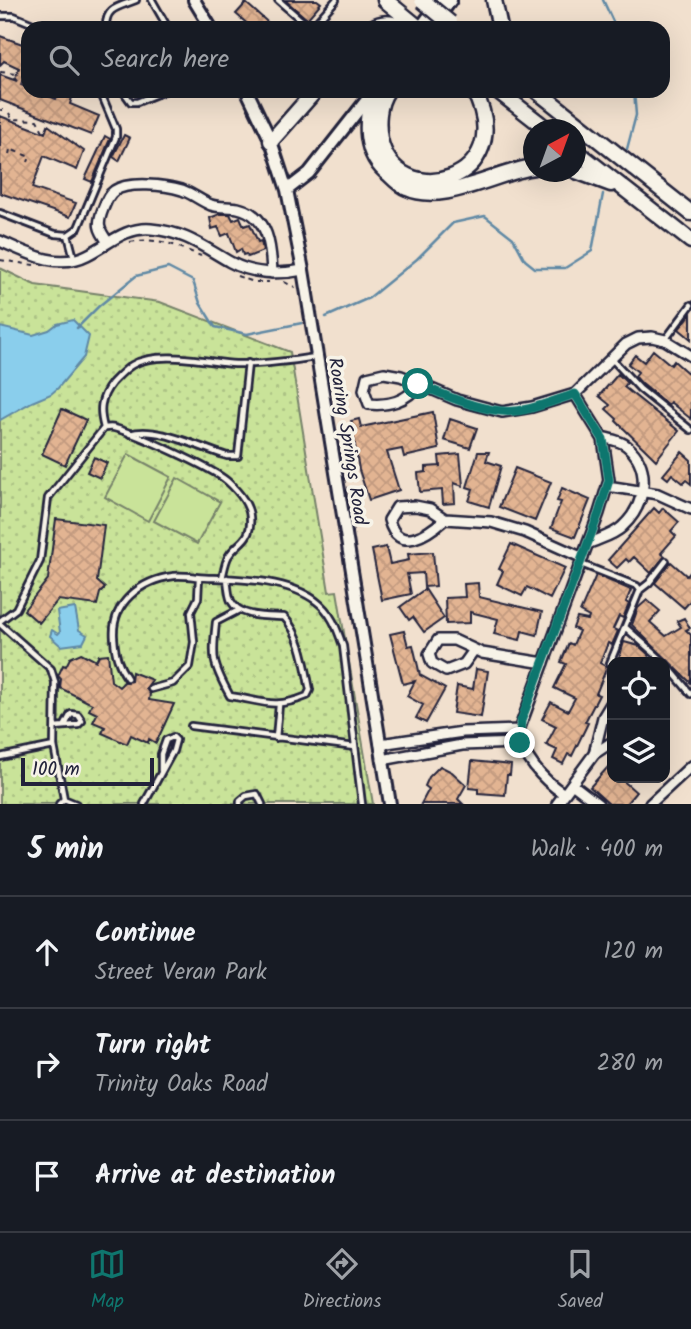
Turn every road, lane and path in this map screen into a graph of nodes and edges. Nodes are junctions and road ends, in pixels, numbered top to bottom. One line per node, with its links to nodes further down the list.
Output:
1 (136, 0): 13 (lane)
2 (152, 0): 14 (lane)
3 (196, 0): 15 (street)
4 (278, 0): 16 (lane)
5 (335, 0): 17 (lane)
6 (422, 0): 21 (main road, bridge)
7 (441, 0): 19 (street)
8 (451, 0): 20 (street)
9 (494, 0): 22 (main road)
10 (389, 3): 18 (main road)
11 (0, 16): 12 (lane)
12 (26, 21)
13 (106, 21)
14 (164, 21)
15 (207, 21)
16 (302, 21)
17 (316, 21)
18 (411, 21)
19 (425, 21)
20 (436, 21)
21 (448, 21)
22 (498, 21)
23 (0, 72): 24 (path)
24 (17, 74)
25 (103, 98): 50 (lane)
26 (128, 98): 27 (lane)
27 (148, 98)
28 (250, 98): 39 (street, Roaring Springs Road)
29 (309, 98): 39 (main road)
30 (368, 98): 46 (street)
31 (371, 98): 43 (main road)
32 (385, 98): 33 (main road)
33 (476, 98)
34 (507, 98): 37 (main road)
35 (548, 98): 47 (main road)
36 (9, 113): 38 (path)
37 (534, 119)
38 (44, 132)
39 (271, 141): 46 (street, Roaring Springs Road)
40 (9, 155): 42 (path)
41 (586, 159): 45 (main road)
42 (28, 162)
43 (523, 168)
44 (586, 175): 45 (main road)
45 (625, 189): 49 (main road)
46 (287, 191): 59 (street, Roaring Springs Road)
47 (686, 209): 49 (main road)
48 (0, 213): 50 (lane)
49 (666, 222): 54 (main road)
50 (68, 235): 57 (lane)
51 (0, 241): 57 (street)
52 (108, 242): 57 (street); 60 (street); 60 (street)
53 (128, 242): 55 (path)
54 (691, 242)
55 (205, 258)
56 (0, 260): 58 (path)
57 (74, 260)
58 (42, 267)
59 (303, 270): 60 (street); 66 (street, Roaring Springs Road)
60 (272, 273)
61 (236, 275): 62 (path)
62 (298, 288)
63 (691, 305): 64 (lane)
64 (665, 340): 65 (street); 67 (street)
65 (691, 356)
66 (317, 357): 68 (lane); 104 (street, Roaring Springs Road)
67 (611, 358): 70 (street); 72 (lane)
68 (248, 363): 71 (lane); 73 (lane)
69 (418, 384): 69 (street); 70 (street)
70 (575, 394): 74 (street)
71 (104, 428): 73 (lane); 86 (lane)
72 (691, 430)
73 (129, 434): 83 (lane)
74 (602, 437): 75 (street); 76 (street)
75 (607, 486): 76 (street); 79 (street)
76 (643, 492): 77 (street); 79 (street)
77 (691, 509)
78 (445, 519): 78 (street); 80 (street)
79 (588, 544): 80 (street)
80 (581, 561): 84 (lane); 91 (street)
81 (666, 561): 84 (lane)
82 (199, 578): 83 (lane); 93 (lane); 94 (lane)
83 (225, 578): 85 (lane); 106 (lane)
84 (640, 590): 87 (lane)
85 (239, 610): 96 (lane); 96 (lane)
86 (0, 623): 100 (lane)
87 (625, 627): 89 (lane); 90 (lane)
88 (474, 650): 88 (street); 91 (street)
89 (612, 657)
90 (658, 657)
91 (544, 663): 101 (street)
92 (670, 670): 95 (lane)
93 (127, 678)
94 (151, 689)
95 (691, 694)
96 (279, 705): 102 (lane)
97 (607, 710): 108 (street)
98 (65, 725): 100 (lane)
99 (191, 726): 102 (lane)
100 (55, 727): 105 (lane)
101 (519, 730): 103 (street); 104 (street)
102 (276, 738): 106 (lane)
103 (520, 743): 110 (street); 114 (street)
104 (380, 744): 110 (street, Roaring Springs Road)
105 (54, 746): 109 (lane); 115 (lane)
106 (355, 747): 121 (lane)
107 (607, 748): 108 (street)
108 (594, 754): 113 (street)
109 (0, 757)
110 (382, 760): 122 (street, Roaring Springs Road)
111 (691, 766): 125 (street)
112 (161, 771): 112 (lane); 118 (lane)
113 (572, 784): 114 (street); 124 (street)
114 (564, 794): 123 (street)
115 (64, 799): 116 (lane); 117 (lane)
116 (59, 804)
117 (76, 804)
118 (144, 804)
119 (240, 804): 120 (lane)
120 (262, 804)
121 (362, 804)
122 (390, 804)
123 (557, 804)
124 (598, 804)
125 (650, 804)

